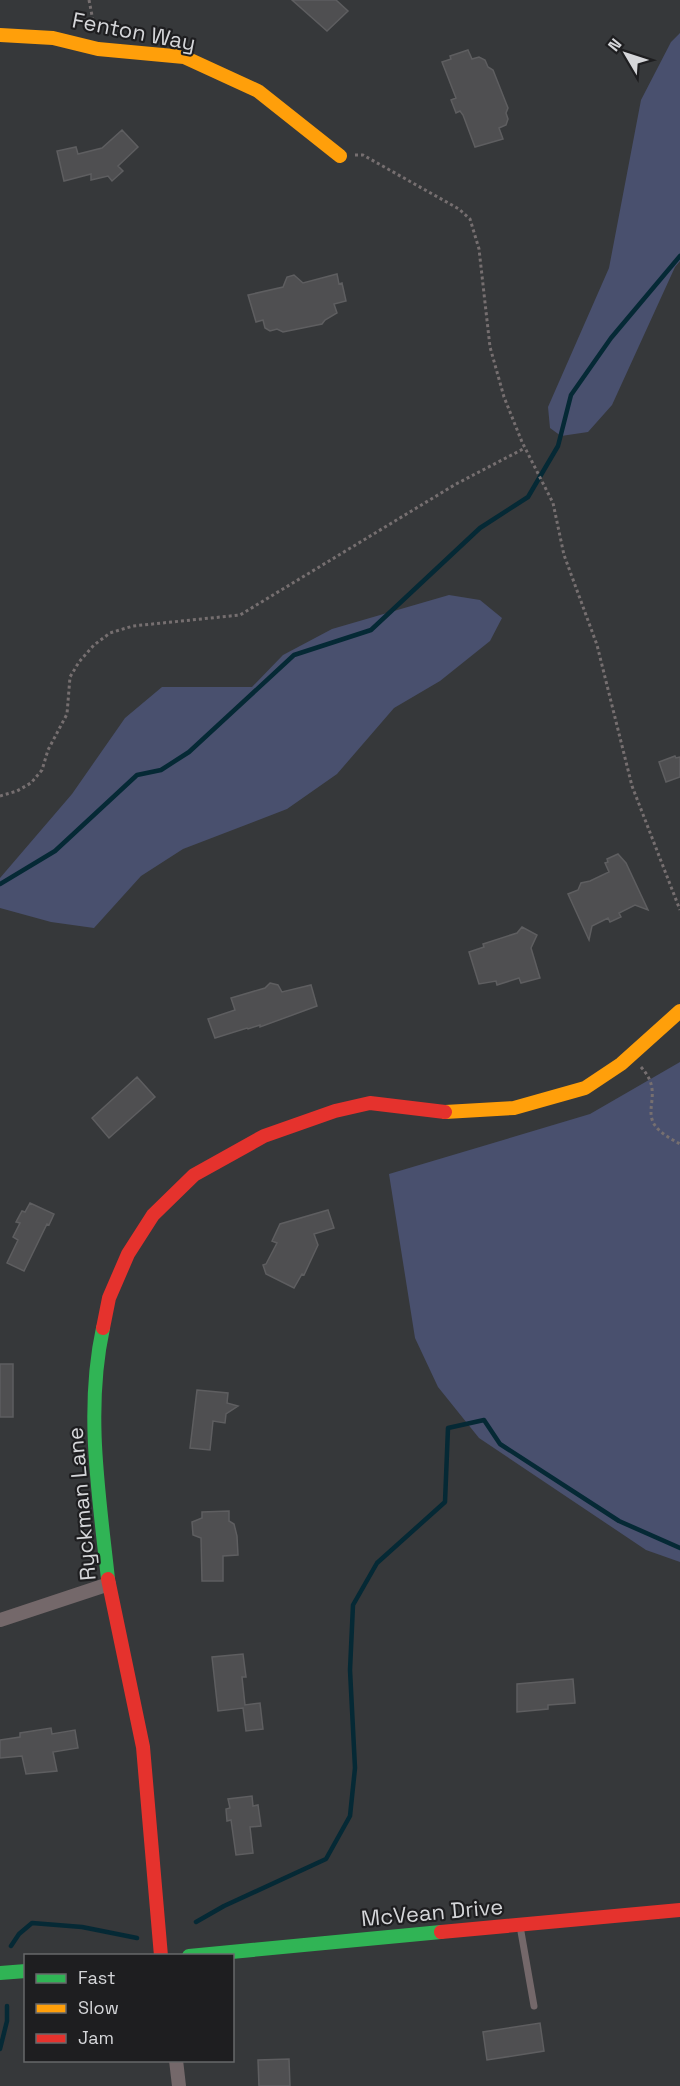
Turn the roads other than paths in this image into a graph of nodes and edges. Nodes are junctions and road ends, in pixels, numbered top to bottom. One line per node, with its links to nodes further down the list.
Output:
1 (0, 35): 2 (street, Fenton Way)
2 (340, 156)
3 (680, 1011): 4 (street, Ryckman Lane)
4 (109, 1584): 5 (street); 8 (street, Ryckman Lane)
5 (0, 1620)
6 (680, 1910): 7 (street, McVean Drive)
7 (520, 1925): 9 (street, McVean Drive); 12 (lane)
8 (161, 1954)
9 (210, 1954)
10 (24, 1971): 11 (street)
11 (0, 1973)
12 (534, 2006)
13 (176, 2062): 14 (street)
14 (179, 2086)

